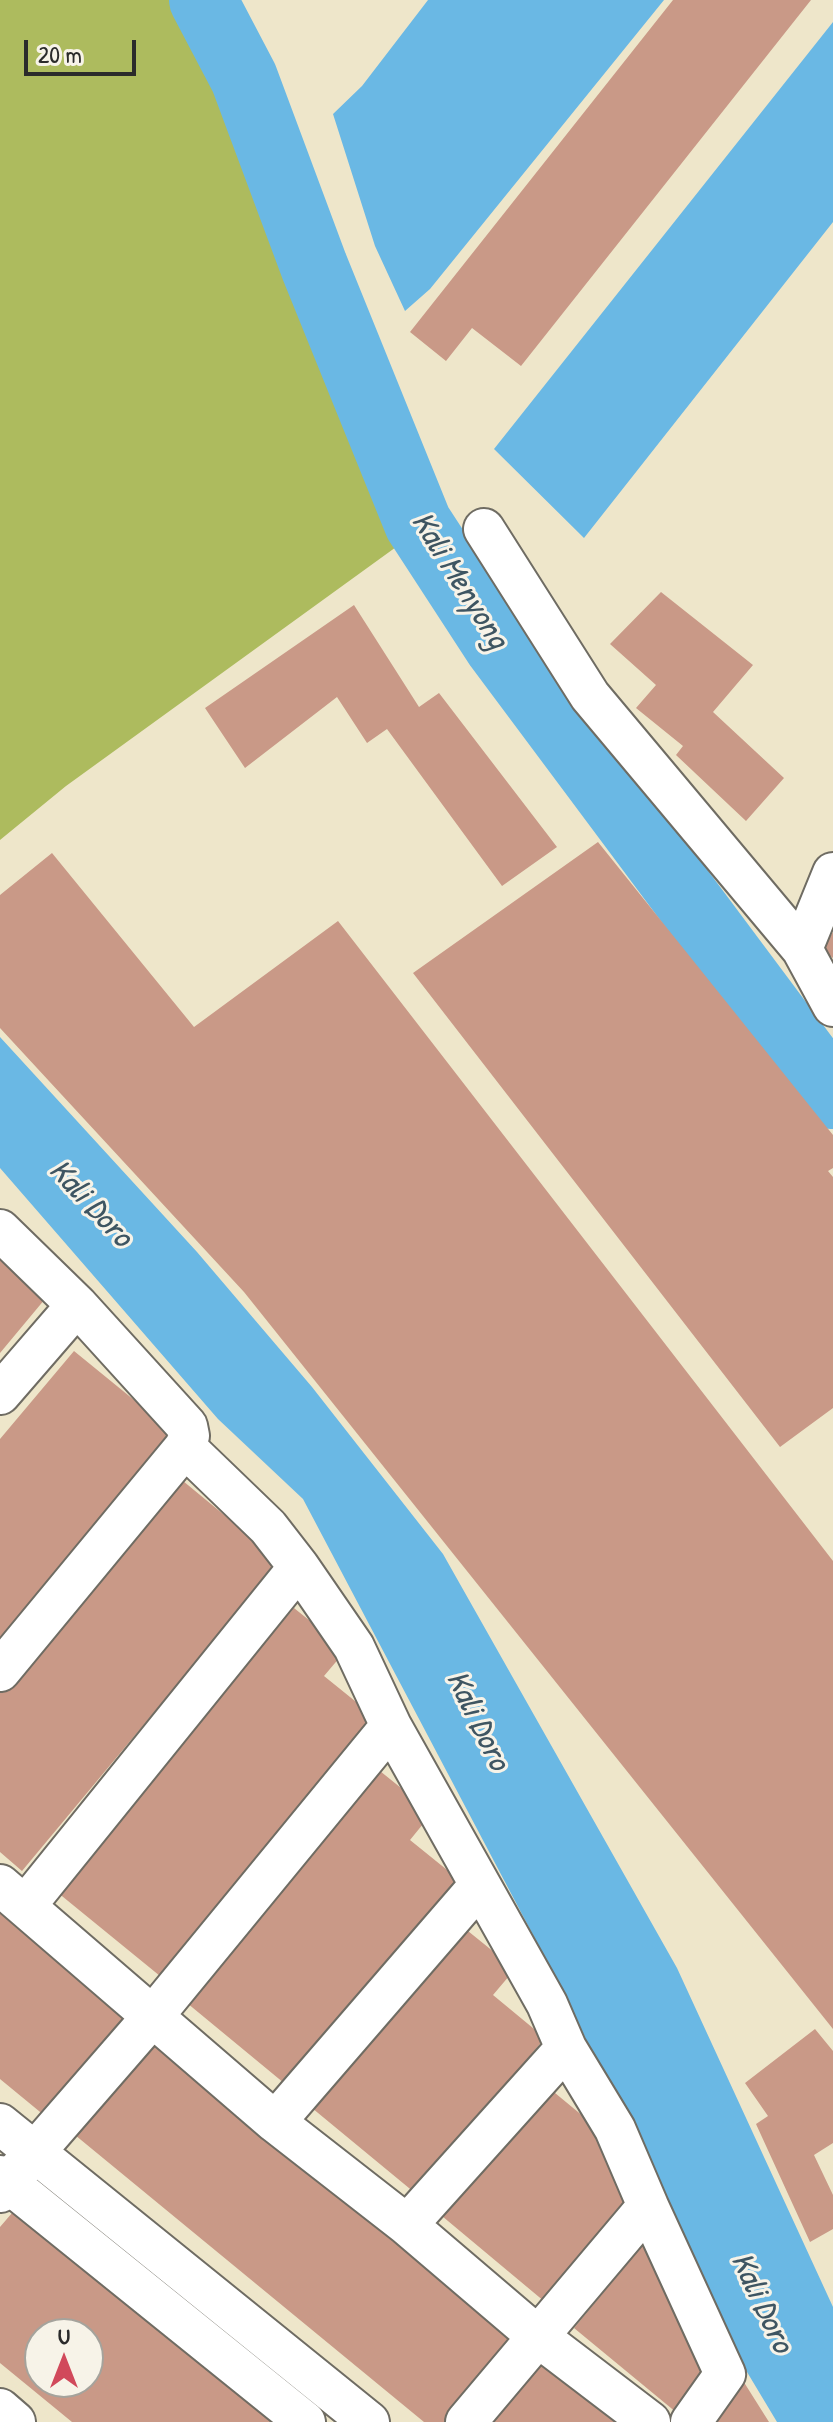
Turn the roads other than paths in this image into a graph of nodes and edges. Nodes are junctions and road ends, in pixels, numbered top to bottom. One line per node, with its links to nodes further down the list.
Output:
1 (484, 529): 3 (street)
2 (833, 873): 3 (street)
3 (802, 949): 4 (street)
4 (833, 1006)
5 (0, 1230): 6 (street)
6 (77, 1305): 7 (street); 8 (street)
7 (0, 1394)
8 (185, 1447): 9 (street); 10 (street)
9 (299, 1567): 11 (street); 13 (street)
10 (0, 1671)
11 (391, 1726): 12 (street); 14 (street)
12 (479, 1886): 15 (street); 16 (street)
13 (13, 1895): 14 (street)
14 (153, 2016): 16 (street); 18 (street)
15 (566, 2048): 20 (street); 21 (street)
16 (275, 2122): 21 (street)
17 (0, 2124): 18 (street)
18 (32, 2152): 19 (street); 26 (street)
19 (3, 2184): 25 (street)
20 (648, 2206): 22 (street); 29 (street)
21 (407, 2225): 22 (street)
22 (536, 2335): 27 (street); 28 (street)
23 (0, 2409): 24 (street)
24 (15, 2422)
25 (305, 2422)
26 (369, 2422)
27 (466, 2422)
28 (650, 2422)
29 (691, 2422)

